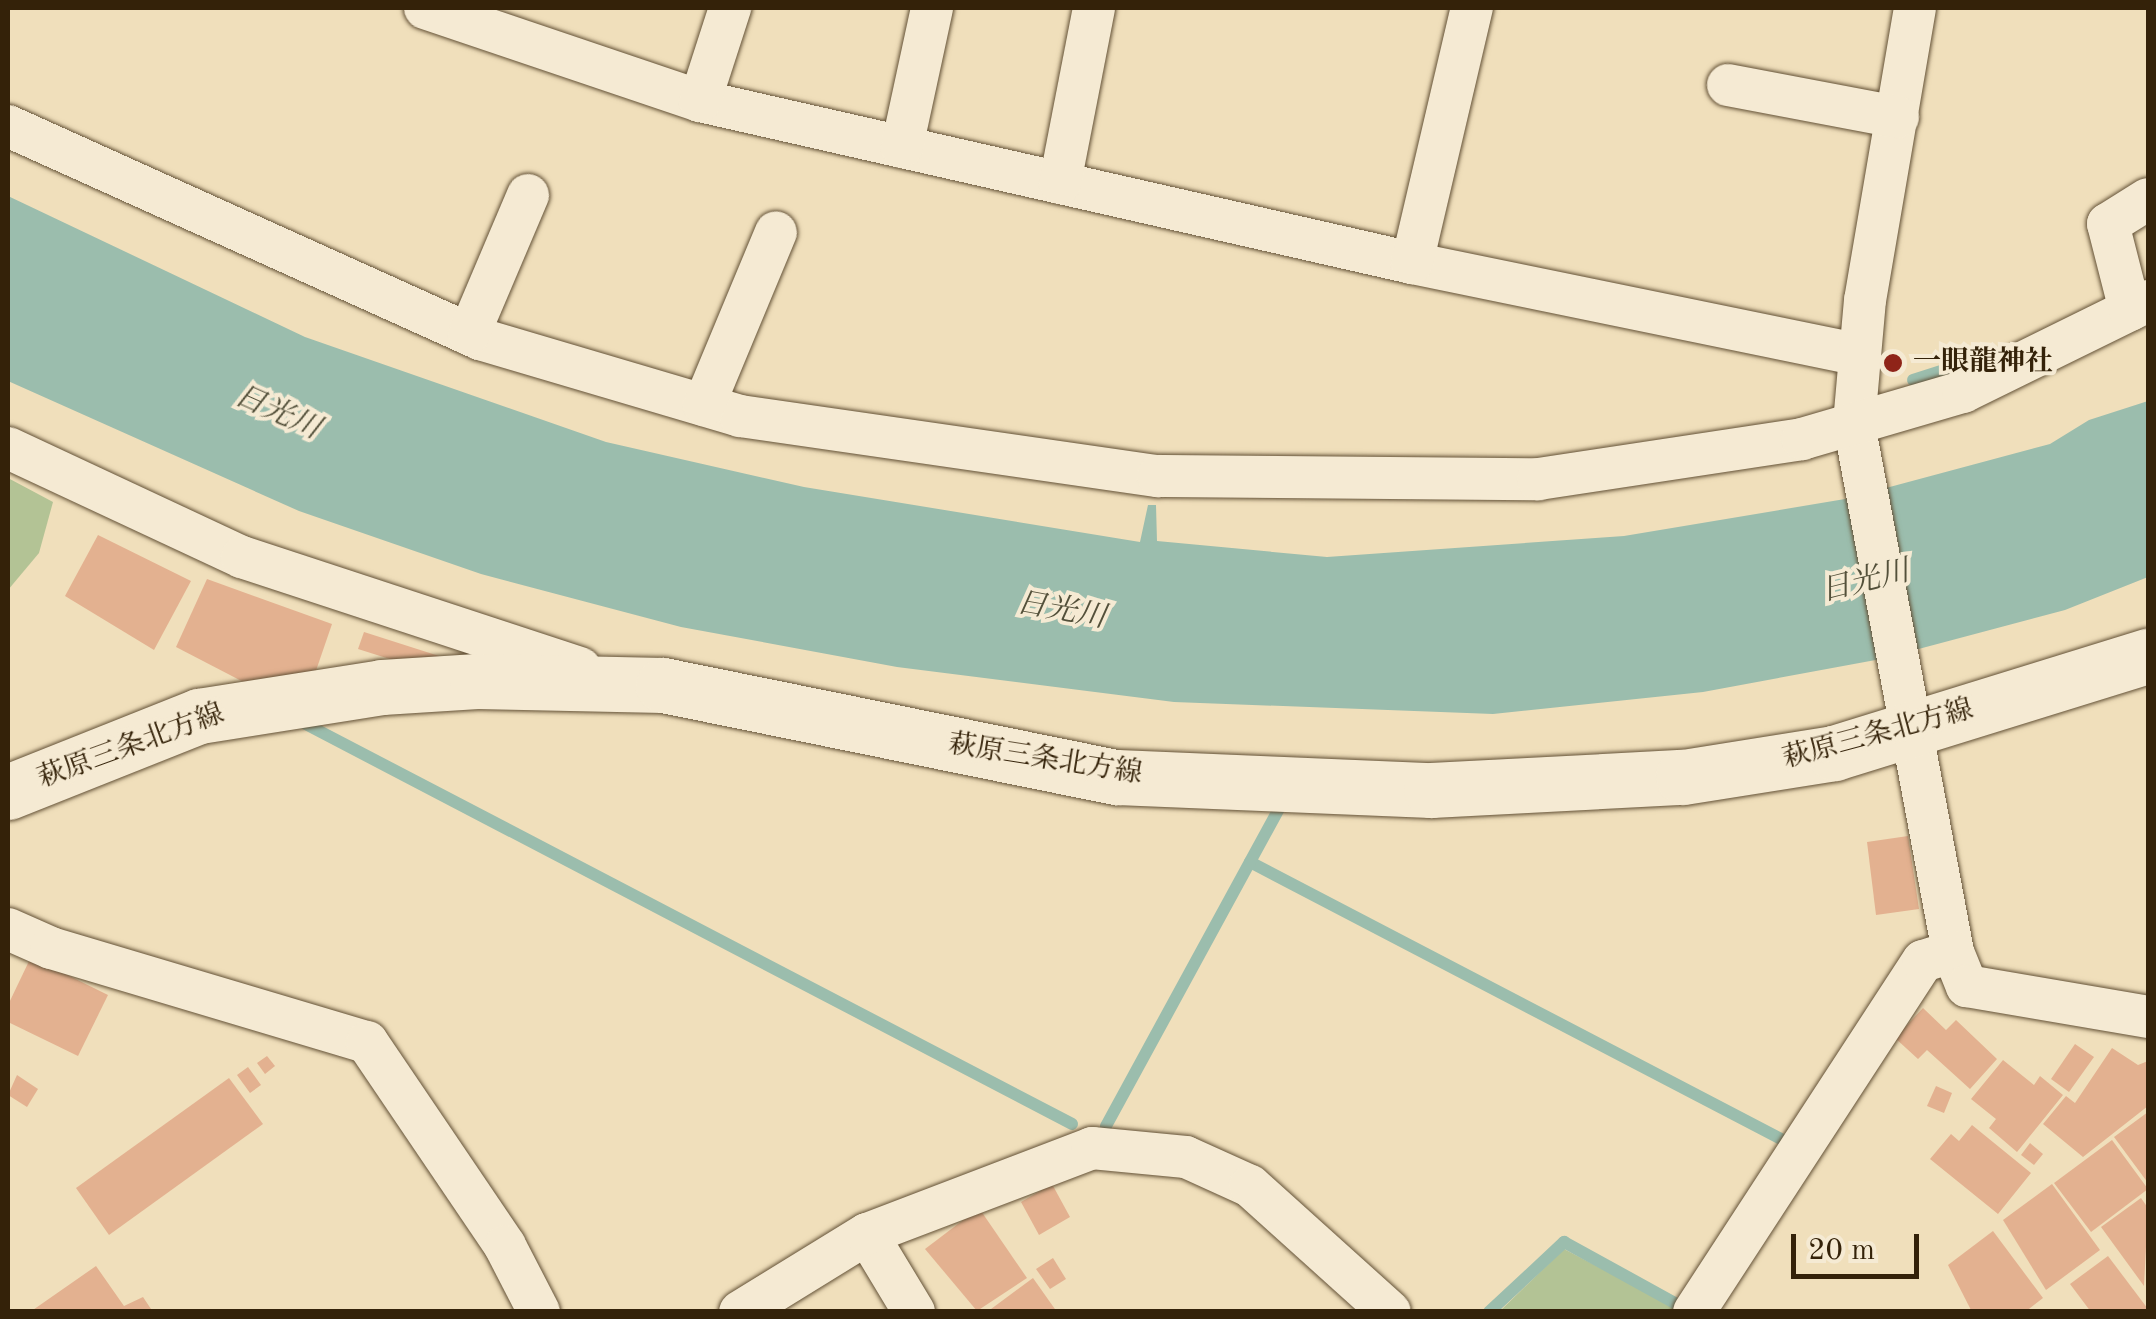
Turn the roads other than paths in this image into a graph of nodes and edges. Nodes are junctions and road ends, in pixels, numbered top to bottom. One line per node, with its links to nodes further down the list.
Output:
1 (425, 8): 8 (street)
2 (730, 8): 8 (street)
3 (932, 8): 11 (street)
4 (1094, 8): 12 (street)
5 (1472, 8): 16 (street)
6 (1915, 8): 9 (street)
7 (1728, 85): 9 (street)
8 (700, 101): 11 (street)
9 (1898, 117): 19 (street)
10 (8, 126): 18 (street)
11 (902, 146): 12 (street)
12 (1060, 183): 16 (street)
13 (528, 195): 18 (street)
14 (2148, 199): 17 (street)
15 (776, 232): 20 (street)
16 (1412, 262): 19 (street)
17 (2139, 305): 21 (street)
18 (469, 334): 20 (street)
19 (1859, 355): 21 (street)
20 (704, 405): 21 (street)
21 (1854, 424): 25 (street)
22 (8, 448): 24 (street)
23 (2148, 656): 25 (main road, 萩原三条北方線)
24 (664, 685): 25 (main road, 萩原三条北方線); 26 (main road, 萩原三条北方線)
25 (1910, 718): 28 (street)
26 (8, 792)
27 (8, 929): 31 (street)
28 (1953, 952): 29 (street); 35 (street)
29 (2148, 1017)
30 (867, 1234): 32 (street); 33 (street); 34 (street)
31 (539, 1312)
32 (740, 1312)
33 (914, 1312)
34 (1390, 1312)
35 (1694, 1312)

